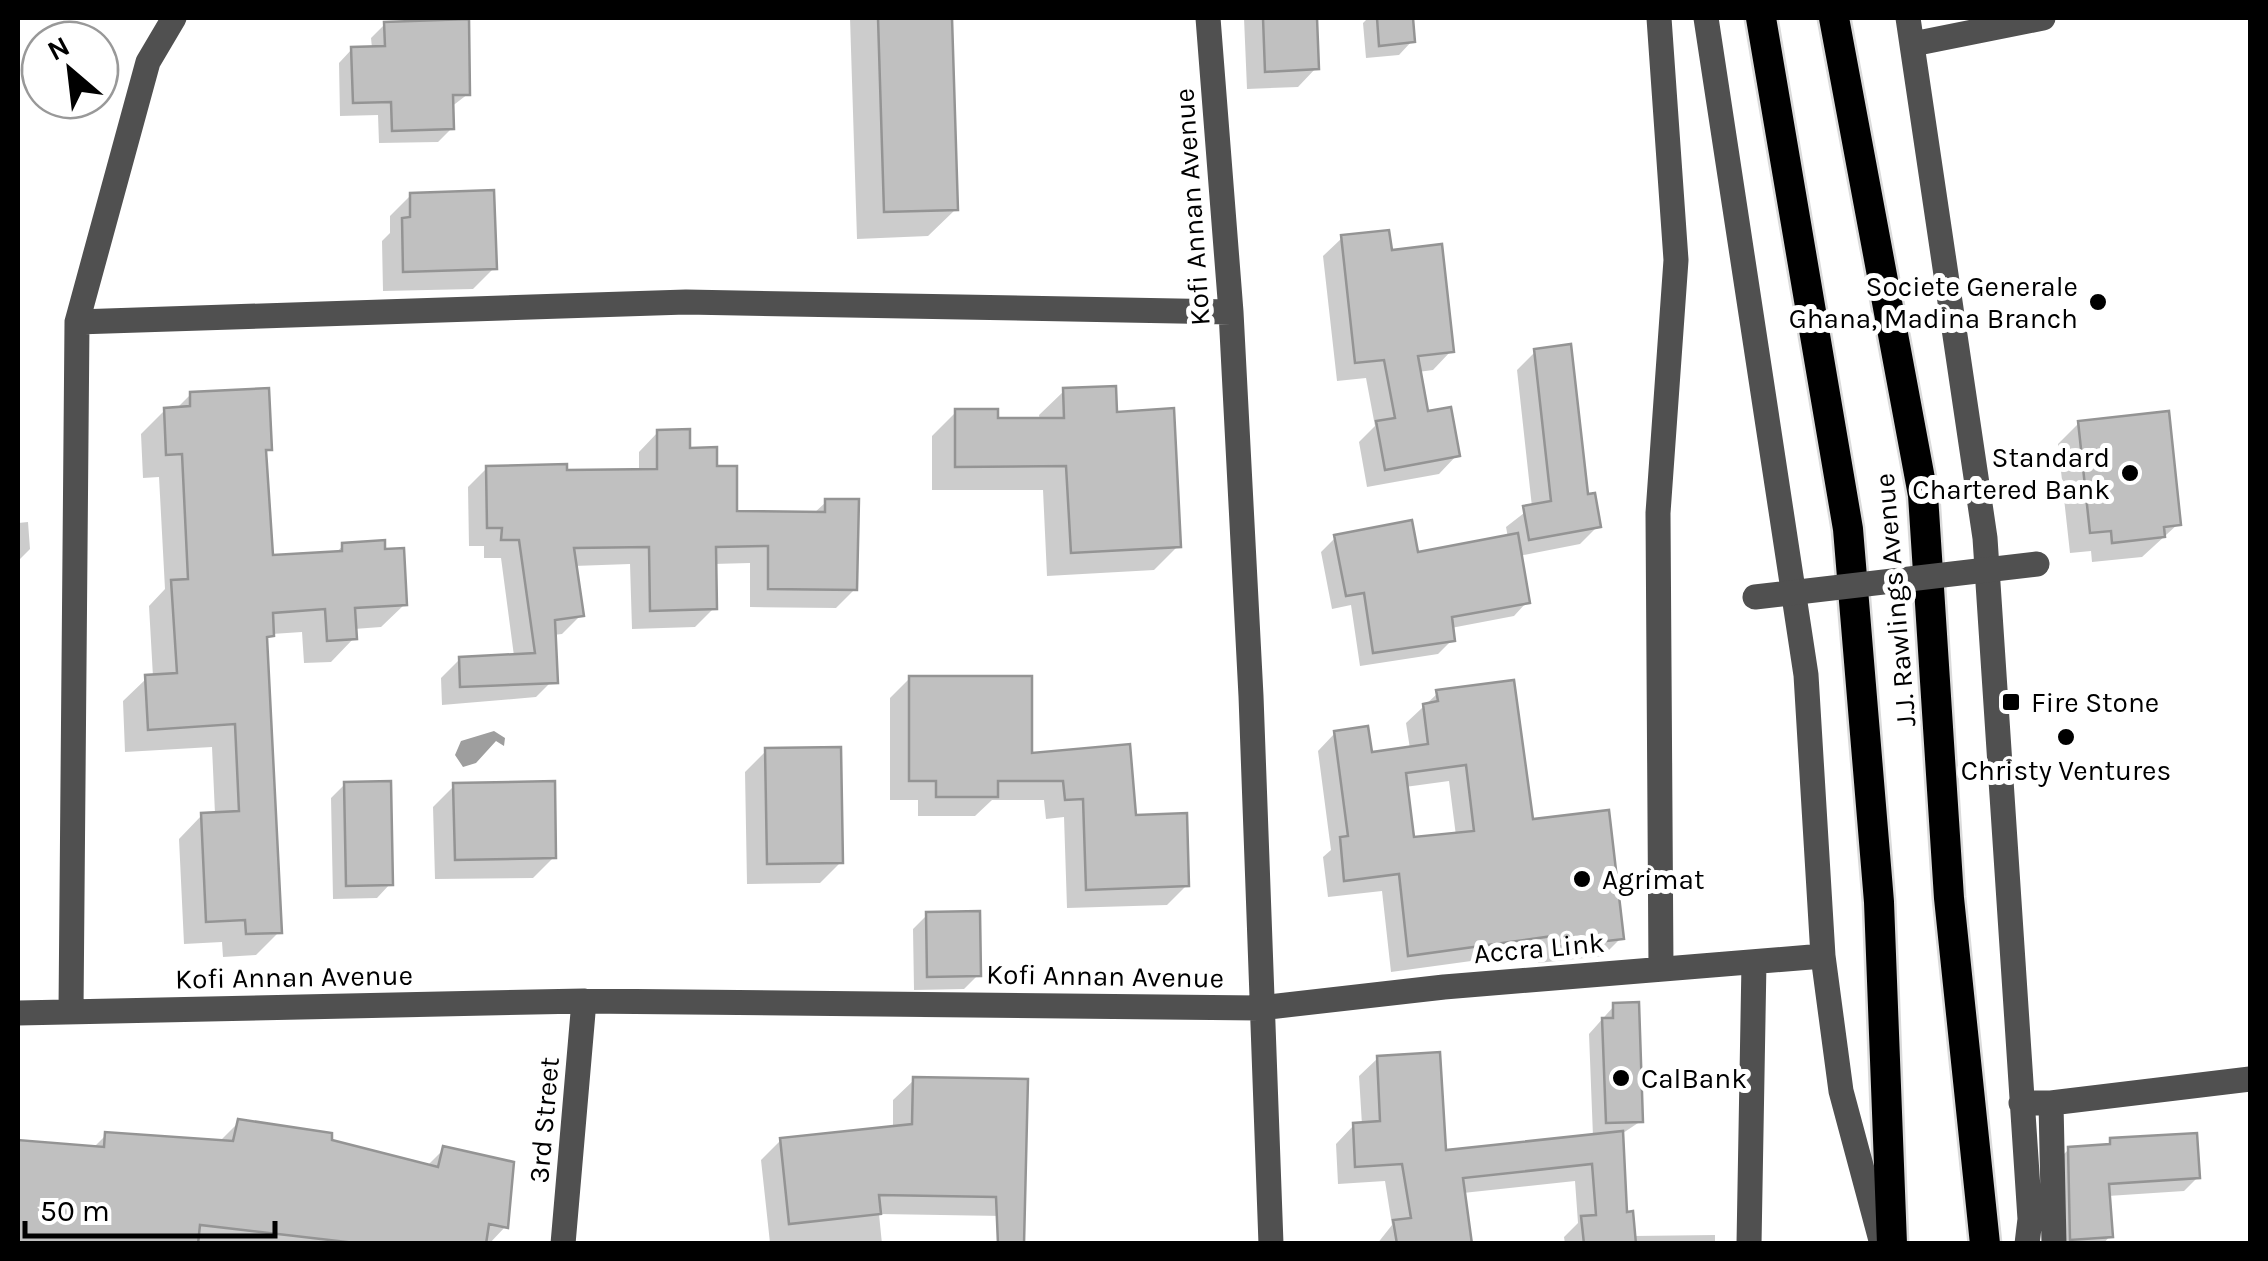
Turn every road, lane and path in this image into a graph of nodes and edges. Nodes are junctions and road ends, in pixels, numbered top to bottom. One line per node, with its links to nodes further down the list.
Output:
1 (174, 18): 11 (street)
2 (1208, 18): 10 (street, Kofi Annan Avenue)
3 (1659, 18): 16 (street)
4 (1706, 18): 14 (street)
5 (1760, 18): 28 (highway, J.J. Rawlings Avenue)
6 (1834, 18): 29 (highway, J.J. Rawlings Avenue)
7 (1908, 18): 9 (street)
8 (2043, 18): 9 (street)
9 (1913, 44): 22 (street)
10 (1230, 312): 11 (street); 18 (street, Kofi Annan Avenue)
11 (77, 322): 19 (street)
12 (2037, 564): 13 (street, bridge)
13 (1755, 597)
14 (1823, 956): 15 (street, Accra Link); 27 (street)
15 (1754, 962): 16 (street, Accra Link); 26 (street)
16 (1662, 970): 18 (street, Accra Link)
17 (584, 1001): 18 (street, Kofi Annan Avenue); 19 (street, Kofi Annan Avenue); 24 (street, 3rd Street)
18 (1260, 1008): 25 (street)
19 (72, 1011): 20 (street, Kofi Annan Avenue)
20 (18, 1013)
21 (2250, 1079): 23 (street)
22 (2021, 1103): 23 (street); 30 (street)
23 (2051, 1103): 31 (street)
24 (563, 1244)
25 (1270, 1244)
26 (1749, 1244)
27 (1882, 1244)
28 (1892, 1244)
29 (1984, 1244)
30 (2027, 1244)
31 (2054, 1244)

